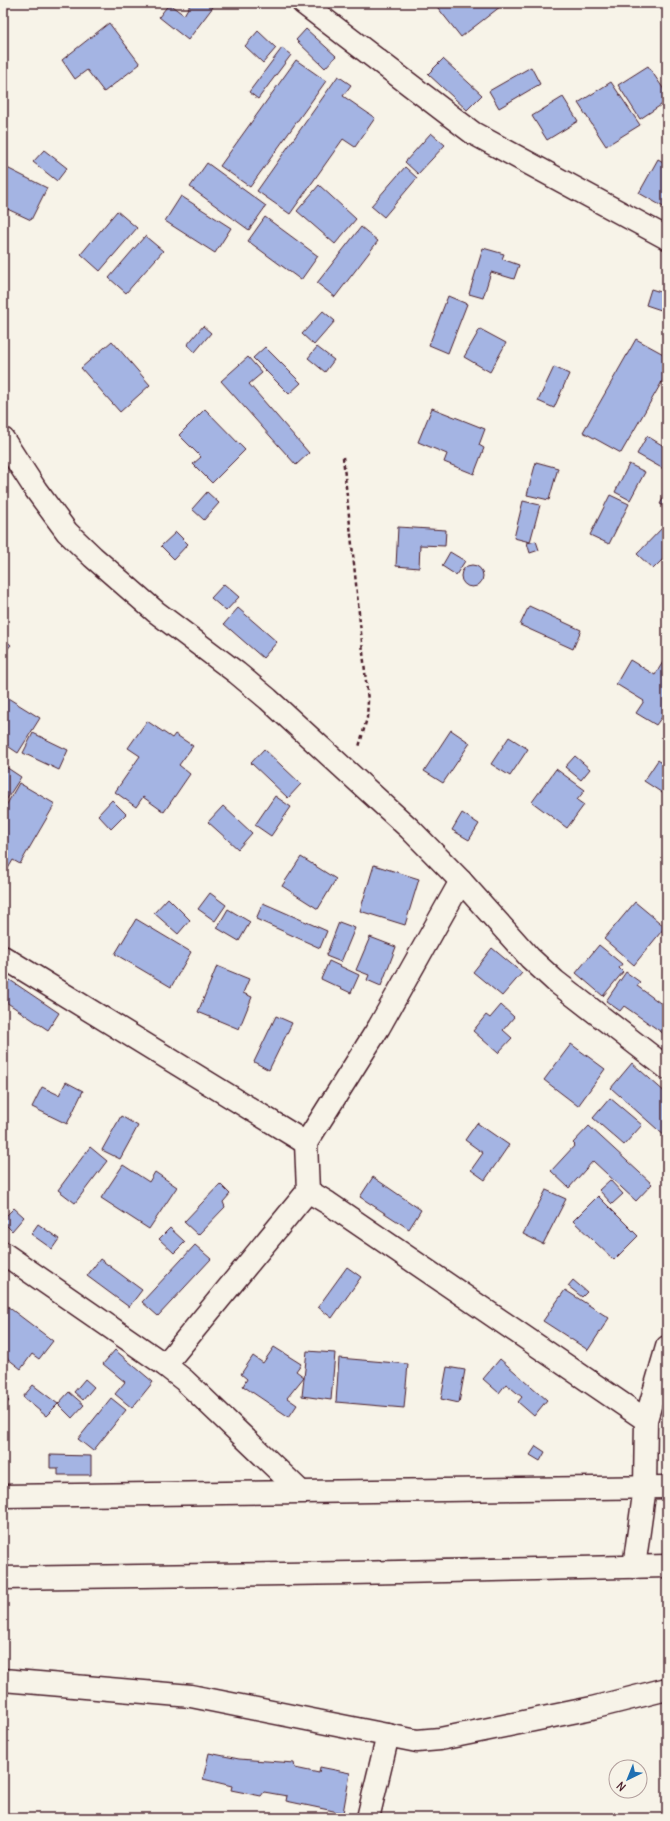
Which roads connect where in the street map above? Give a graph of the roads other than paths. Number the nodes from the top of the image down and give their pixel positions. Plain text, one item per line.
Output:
1 (303, 3) edge
2 (667, 238) edge
3 (3, 439) edge
4 (461, 882) junction
5 (3, 957) edge
6 (667, 1068) edge
7 (306, 1143) junction
8 (308, 1191) junction
9 (3, 1253) edge
10 (667, 1347) edge
11 (165, 1365) junction
12 (646, 1420) junction
13 (644, 1487) junction
14 (667, 1487) edge
15 (299, 1490) junction
16 (3, 1496) edge
17 (667, 1566) edge
18 (634, 1567) junction
19 (3, 1578) edge
20 (3, 1680) edge
21 (667, 1689) edge
22 (388, 1735) junction
23 (368, 1818) edge

1 - 2 street
3 - 4 street
4 - 6 street
4 - 7 street
5 - 7 street
7 - 8 street
8 - 11 street
8 - 12 street
9 - 11 street
10 - 12 street
11 - 15 street
12 - 13 street
13 - 14 street
13 - 15 street
13 - 18 street
15 - 16 street
17 - 18 street
18 - 19 street
20 - 22 street
21 - 22 street
22 - 23 street

